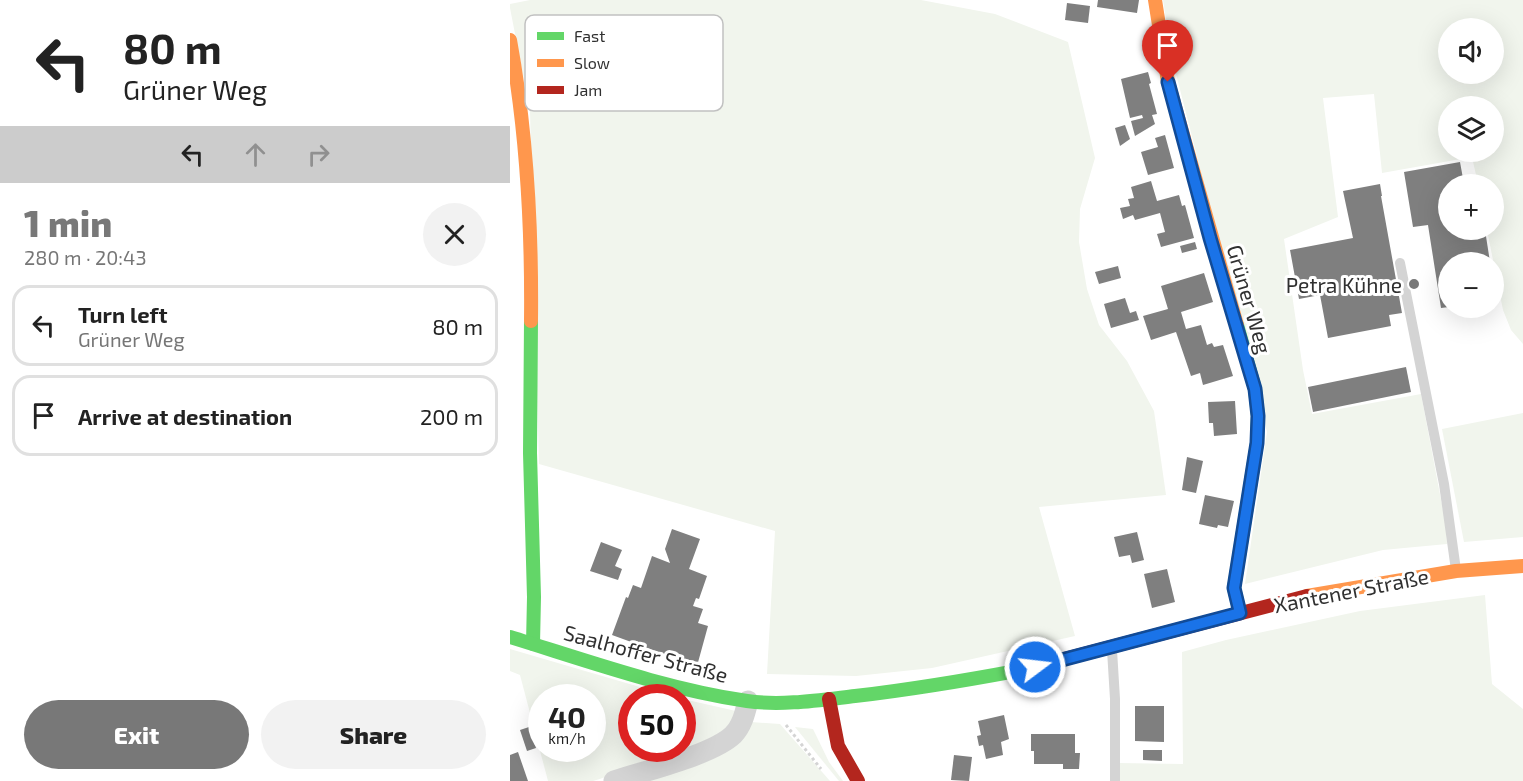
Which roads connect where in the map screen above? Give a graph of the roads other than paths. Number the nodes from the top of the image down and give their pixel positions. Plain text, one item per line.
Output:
1 (1155, 0) edge
2 (510, 40) edge
3 (1400, 263) dead end
4 (1523, 566) edge
5 (1456, 570) junction
6 (1240, 613) junction
7 (510, 637) edge
8 (533, 644) junction
9 (1112, 647) junction
10 (829, 699) junction
11 (748, 701) junction
12 (614, 781) edge
13 (858, 781) edge
14 (1115, 781) edge

1 - 6 street, Grüner Weg
2 - 8 street
3 - 5 lane
4 - 5 street, Xantener Straße
5 - 6 street, Xantener Straße
6 - 9 street, Xantener Straße
7 - 8 street, Saalhoffer Straße
8 - 11 street, Saalhoffer Straße
9 - 10 street, Xantener Straße
9 - 14 lane
10 - 11 street, Saalhoffer Straße
10 - 13 street
11 - 12 street

